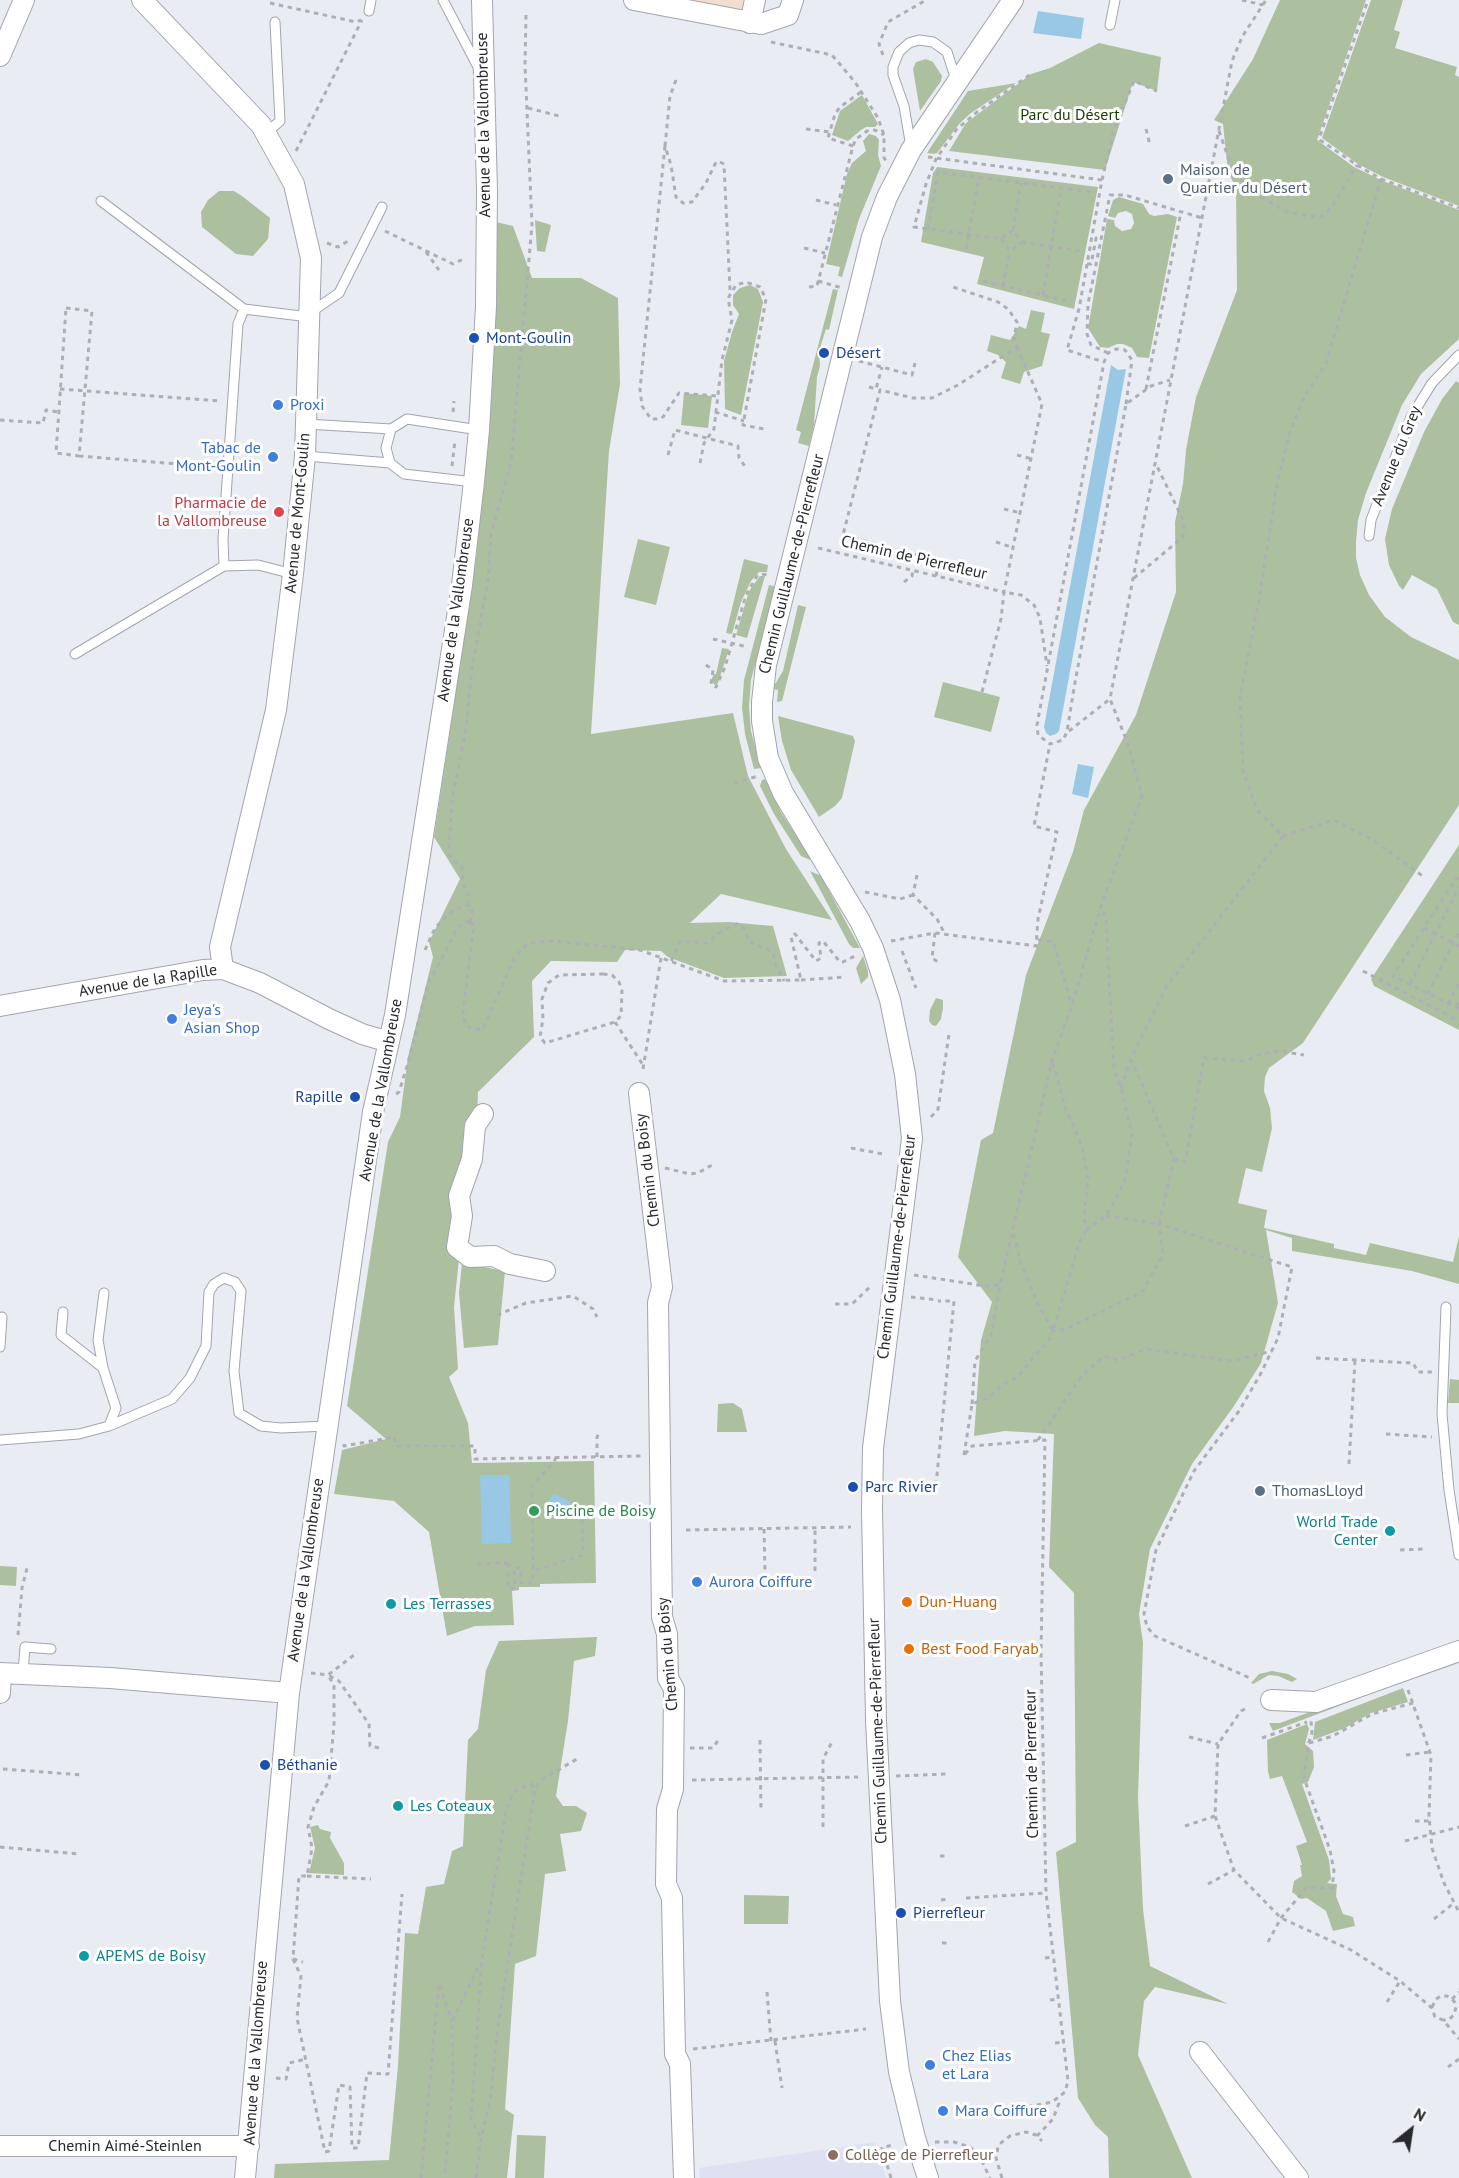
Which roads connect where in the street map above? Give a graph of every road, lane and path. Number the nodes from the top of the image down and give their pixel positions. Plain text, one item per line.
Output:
1 (24, 0) edge
2 (142, 0) edge
3 (371, 0) edge
4 (443, 0) edge
5 (482, 0) edge
6 (634, 0) edge
7 (755, 0) edge
8 (793, 0) edge
9 (926, 0) edge
10 (1013, 0) edge
11 (1115, 0) edge
12 (1242, 0) edge
13 (1266, 0) edge
14 (1368, 0) edge
15 (270, 3) dead end
16 (1263, 5) junction
17 (369, 11) joint
18 (526, 15) dead end
19 (361, 20) junction
20 (275, 22) dead end
21 (750, 23) junction
22 (1110, 25) dead end
23 (766, 40) dead end
24 (0, 56) edge
25 (893, 67) junction
26 (1031, 74) dead end
27 (483, 76) junction
28 (676, 80) dead end
29 (957, 82) junction
30 (861, 91) junction
31 (1157, 91) dead end
32 (528, 108) junction
33 (559, 116) dead end
34 (806, 129) dead end
35 (1146, 129) dead end
36 (1218, 129) junction
37 (830, 132) junction
38 (266, 133) junction
39 (884, 135) junction
40 (1150, 145) dead end
41 (665, 146) junction
42 (853, 146) junction
43 (911, 150) junction
44 (296, 151) dead end
45 (934, 159) junction
46 (890, 165) dead end
47 (1357, 165) junction
48 (978, 177) junction
49 (1381, 179) junction
50 (1102, 180) junction
51 (1021, 183) junction
52 (1061, 188) junction
53 (1092, 192) dead end
54 (816, 200) dead end
55 (101, 201) dead end
56 (836, 205) junction
57 (382, 207) dead end
58 (1459, 208) edge
59 (1182, 212) junction
60 (1202, 218) junction
61 (303, 223) junction
62 (373, 225) junction
63 (928, 229) junction
64 (1013, 230) junction
65 (969, 234) junction
66 (367, 235) junction
67 (1092, 237) junction
68 (1001, 239) junction
69 (1022, 242) junction
70 (1051, 246) junction
71 (804, 248) dead end
72 (966, 249) dead end
73 (425, 250) junction
74 (1082, 250) dead end
75 (1010, 251) junction
76 (825, 253) junction
77 (1093, 253) junction
78 (1098, 254) junction
79 (463, 259) dead end
80 (1087, 264) junction
81 (439, 270) dead end
82 (818, 281) junction
83 (983, 281) dead end
84 (1003, 286) junction
85 (809, 287) dead end
86 (953, 287) dead end
87 (843, 288) dead end
88 (730, 292) junction
89 (1043, 295) junction
90 (1067, 301) dead end
91 (243, 309) junction
92 (309, 316) junction
93 (1017, 347) junction
94 (1108, 353) junction
95 (1459, 355) edge
96 (854, 360) dead end
97 (1104, 362) junction
98 (915, 363) dead end
99 (882, 367) junction
100 (1170, 380) junction
101 (869, 387) dead end
102 (60, 389) junction
103 (1146, 389) junction
104 (85, 391) junction
105 (717, 396) junction
106 (232, 402) junction
107 (1126, 404) junction
108 (58, 412) junction
109 (715, 412) junction
110 (0, 420) edge
111 (744, 421) junction
112 (306, 424) junction
113 (391, 429) junction
114 (764, 429) dead end
115 (479, 430) junction
116 (707, 438) junction
117 (668, 455) dead end
118 (1017, 455) dead end
119 (80, 456) junction
120 (304, 456) junction
121 (1032, 459) junction
122 (1155, 462) junction
123 (390, 463) junction
124 (700, 463) dead end
125 (228, 468) junction
126 (747, 470) dead end
127 (474, 482) junction
128 (1004, 509) dead end
129 (1021, 513) junction
130 (1369, 536) dead end
131 (996, 543) dead end
132 (818, 548) dead end
133 (1014, 548) junction
134 (224, 566) junction
135 (913, 570) junction
136 (293, 574) junction
137 (769, 575) dead end
138 (936, 576) junction
139 (1133, 579) junction
140 (904, 582) dead end
141 (1004, 592) junction
142 (712, 639) dead end
143 (732, 643) junction
144 (748, 647) dead end
145 (75, 654) dead end
146 (706, 665) dead end
147 (1048, 671) junction
148 (982, 692) dead end
149 (1110, 699) junction
150 (1067, 732) junction
151 (1050, 744) junction
152 (750, 779) dead end
153 (734, 783) dead end
154 (1283, 836) junction
155 (917, 875) dead end
156 (1424, 877) dead end
157 (1459, 879) edge
158 (1459, 887) edge
159 (865, 892) dead end
160 (913, 895) junction
161 (468, 905) junction
162 (1101, 906) junction
163 (470, 922) junction
164 (1424, 928) junction
165 (1459, 931) edge
166 (935, 933) junction
167 (945, 934) junction
168 (1435, 934) junction
169 (1037, 940) junction
170 (892, 941) dead end
171 (1453, 943) junction
172 (1459, 946) edge
173 (902, 951) dead end
174 (852, 957) dead end
175 (422, 958) dead end
176 (661, 958) junction
177 (671, 961) junction
178 (938, 962) dead end
179 (223, 969) junction
180 (1363, 971) dead end
181 (846, 977) dead end
182 (801, 980) junction
183 (784, 981) junction
184 (1459, 982) edge
185 (1410, 984) junction
186 (916, 987) dead end
187 (1428, 994) junction
188 (1459, 1001) edge
189 (1448, 1004) junction
190 (1072, 1005) junction
191 (0, 1006) edge
192 (1457, 1008) edge
193 (1459, 1021) edge
194 (615, 1022) junction
195 (949, 1034) dead end
196 (389, 1042) junction
197 (1305, 1055) dead end
198 (1131, 1059) junction
199 (1052, 1061) junction
200 (1121, 1088) junction
201 (639, 1093) dead end
202 (396, 1094) dead end
203 (483, 1114) dead end
204 (931, 1117) dead end
205 (851, 1148) dead end
206 (883, 1154) dead end
207 (1174, 1160) junction
208 (659, 1164) dead end
209 (712, 1165) dead end
210 (1106, 1216) junction
211 (1159, 1224) junction
212 (1087, 1229) junction
213 (1014, 1232) junction
214 (545, 1271) dead end
215 (914, 1275) dead end
216 (872, 1285) dead end
217 (1000, 1285) junction
218 (104, 1293) dead end
219 (911, 1297) dead end
220 (835, 1304) dead end
221 (1446, 1307) dead end
222 (63, 1312) dead end
223 (497, 1315) dead end
224 (2, 1317) dead end
225 (597, 1317) dead end
226 (1053, 1331) junction
227 (0, 1347) edge
228 (1272, 1351) junction
229 (1316, 1358) dead end
230 (1355, 1360) junction
231 (103, 1368) junction
232 (1436, 1372) dead end
233 (972, 1404) junction
234 (109, 1426) junction
235 (327, 1426) junction
236 (600, 1431) dead end
237 (1386, 1434) dead end
238 (1434, 1437) dead end
239 (0, 1440) edge
240 (1038, 1441) junction
241 (344, 1446) dead end
242 (597, 1456) junction
243 (645, 1456) dead end
244 (556, 1457) junction
245 (1349, 1464) dead end
246 (936, 1485) dead end
247 (582, 1515) dead end
248 (851, 1527) dead end
249 (815, 1528) junction
250 (764, 1529) junction
251 (686, 1530) dead end
252 (1423, 1549) dead end
253 (1400, 1550) dead end
254 (1459, 1555) edge
255 (27, 1564) dead end
256 (477, 1564) dead end
257 (533, 1571) junction
258 (765, 1571) dead end
259 (815, 1571) dead end
260 (18, 1640) dead end
261 (51, 1649) dead end
262 (960, 1651) dead end
263 (1459, 1651) edge
264 (1041, 1652) junction
265 (354, 1655) dead end
266 (304, 1671) dead end
267 (1402, 1671) junction
268 (1, 1673) edge
269 (23, 1673) junction
270 (328, 1675) junction
271 (1250, 1678) dead end
272 (0, 1693) edge
273 (289, 1693) junction
274 (1271, 1700) dead end
275 (1413, 1703) junction
276 (1245, 1709) dead end
277 (1190, 1737) dead end
278 (1262, 1738) dead end
279 (719, 1739) dead end
280 (760, 1740) dead end
281 (833, 1740) dead end
282 (1308, 1743) junction
283 (1218, 1744) junction
284 (379, 1748) dead end
285 (689, 1748) dead end
286 (1430, 1752) junction
287 (1406, 1755) dead end
288 (577, 1759) dead end
289 (3, 1768) dead end
290 (948, 1774) dead end
291 (83, 1775) dead end
292 (896, 1776) dead end
293 (823, 1777) junction
294 (858, 1777) dead end
295 (760, 1779) junction
296 (689, 1780) dead end
297 (535, 1789) junction
298 (761, 1811) dead end
299 (1215, 1816) junction
300 (1415, 1821) dead end
301 (1429, 1821) junction
302 (1185, 1826) dead end
303 (823, 1827) dead end
304 (1459, 1827) edge
305 (1431, 1834) junction
306 (1405, 1841) dead end
307 (0, 1847) edge
308 (79, 1854) dead end
309 (940, 1856) dead end
310 (949, 1856) dead end
311 (1234, 1870) junction
312 (307, 1876) junction
313 (371, 1879) dead end
314 (1208, 1884) dead end
315 (1047, 1893) junction
316 (402, 1894) dead end
317 (966, 1898) dead end
318 (950, 1899) dead end
319 (941, 1900) dead end
320 (1454, 1903) junction
321 (1459, 1912) edge
322 (1281, 1918) junction
323 (1434, 1919) dead end
324 (1268, 1942) dead end
325 (942, 1943) dead end
326 (951, 1943) dead end
327 (1054, 1957) junction
328 (1045, 1958) dead end
329 (293, 1959) junction
330 (482, 1959) junction
331 (303, 1962) dead end
332 (1400, 1981) junction
333 (766, 1992) dead end
334 (1459, 1992) edge
335 (1059, 1998) junction
336 (1452, 1999) junction
337 (1050, 2000) dead end
338 (1387, 2002) dead end
339 (1432, 2008) junction
340 (1443, 2020) junction
341 (452, 2022) junction
342 (866, 2029) dead end
343 (1459, 2039) edge
344 (773, 2041) junction
345 (1064, 2042) junction
346 (1055, 2043) dead end
347 (692, 2049) dead end
348 (1200, 2052) dead end
349 (306, 2059) junction
350 (1459, 2059) edge
351 (1448, 2067) dead end
352 (276, 2078) dead end
353 (782, 2088) dead end
354 (1057, 2098) junction
355 (991, 2110) dead end
356 (1037, 2136) junction
357 (481, 2138) junction
358 (1042, 2141) dead end
359 (936, 2142) dead end
360 (892, 2145) dead end
361 (0, 2146) edge
362 (249, 2146) junction
363 (445, 2173) dead end
364 (245, 2178) edge
365 (421, 2178) edge
366 (476, 2178) edge
367 (684, 2178) edge
368 (891, 2178) edge
369 (928, 2178) edge
370 (990, 2178) edge
371 (1002, 2178) edge
372 (1298, 2178) edge

1 - 24 street
2 - 38 street, Avenue de Mont-Goulin
3 - 17 lane
4 - 27 lane
5 - 27 street, Avenue de la Vallombreuse
6 - 21 street
7 - 21 street
8 - 21 street
9 - 25 path
10 - 29 street, Chemin Guillaume-de-Pierrefleur
11 - 22 lane
12 - 16 path
13 - 16 path
14 - 47 path
15 - 19 path
16 - 36 path
17 - 19 path
18 - 32 path
19 - 44 path
20 - 38 lane
23 - 30 path
25 - 29 lane
25 - 43 lane
26 - 45 path
27 - 115 street, Avenue de la Vallombreuse
28 - 41 path
29 - 43 street, Chemin Guillaume-de-Pierrefleur
30 - 37 path
30 - 39 path
31 - 50 path
32 - 33 path
32 - 161 path
34 - 37 path
35 - 40 path
36 - 47 path
36 - 60 path
37 - 42 path
38 - 61 street, Avenue de Mont-Goulin
39 - 42 path
39 - 46 path
41 - 88 path
41 - 105 path
42 - 56 path
43 - 369 street, Chemin Guillaume-de-Pierrefleur
45 - 50 path
45 - 63 path
47 - 49 path
48 - 51 path
48 - 63 path
48 - 65 path
49 - 58 path
49 - 154 path
50 - 67 path
51 - 52 path
51 - 64 path
52 - 53 path
52 - 70 path
54 - 56 path
55 - 91 lane
56 - 76 path
57 - 62 lane
59 - 60 path
59 - 78 path
59 - 103 path
60 - 100 path
61 - 66 path
61 - 92 street, Avenue de Mont-Goulin
62 - 66 lane
62 - 73 path
63 - 65 path
64 - 68 path
64 - 69 path
65 - 68 path
65 - 72 path
66 - 92 lane
67 - 77 path
67 - 80 path
68 - 75 path
69 - 70 path
69 - 75 path
70 - 74 path
70 - 89 path
71 - 76 path
73 - 79 path
73 - 81 path
75 - 84 path
76 - 82 path
77 - 78 path
77 - 80 path
78 - 94 path
80 - 97 path
82 - 85 path
82 - 87 path
83 - 84 path
84 - 89 path
86 - 93 path, Chemin de Pierrefleur
88 - 105 path
88 - 111 path
89 - 90 path
91 - 92 lane
91 - 106 lane
92 - 112 street, Avenue de Mont-Goulin
93 - 121 path, Chemin de Pierrefleur
93 - 138 path
94 - 97 path
94 - 107 path
95 - 130 lane, Avenue du Grey
96 - 99 path
97 - 147 path
98 - 99 path
99 - 101 path
100 - 103 path
100 - 122 path
102 - 104 path
102 - 104 path
102 - 108 path
103 - 107 path
104 - 106 path
104 - 119 path
105 - 109 path
106 - 125 lane
107 - 150 path
108 - 110 path
108 - 119 path
109 - 111 path
109 - 116 path
111 - 114 path
112 - 113 lane
112 - 120 street, Avenue de Mont-Goulin
113 - 115 lane
113 - 123 lane
115 - 127 street, Avenue de la Vallombreuse
116 - 117 path
116 - 124 path
116 - 126 path
118 - 121 path
119 - 125 path
120 - 123 lane
120 - 136 street, Avenue de Mont-Goulin
121 - 129 path, Chemin de Pierrefleur
122 - 139 path
122 - 139 path
123 - 127 lane
125 - 134 lane
127 - 196 street, Avenue de la Vallombreuse
128 - 129 path
129 - 133 path, Chemin de Pierrefleur
131 - 133 path
132 - 135 path, Chemin de Pierrefleur
133 - 141 path, Chemin de Pierrefleur
134 - 136 lane
134 - 145 lane
135 - 138 path, Chemin de Pierrefleur
135 - 140 path
136 - 179 street, Avenue de Mont-Goulin
137 - 143 path
138 - 141 path, Chemin de Pierrefleur
139 - 149 path
141 - 147 path
141 - 148 path
142 - 143 path
143 - 144 path
143 - 146 path
147 - 151 path
149 - 150 path
149 - 162 path
150 - 151 path
151 - 169 path
152 - 153 path
154 - 156 path
154 - 198 path
155 - 160 path
157 - 164 path
158 - 168 path
159 - 160 path
160 - 167 path
161 - 163 path
161 - 175 path
162 - 190 path
162 - 200 path
163 - 176 path
163 - 202 path
164 - 168 path
164 - 185 path
165 - 171 path
166 - 167 path
166 - 170 path
166 - 178 path
167 - 169 path
168 - 171 path
168 - 185 path
169 - 190 path
171 - 172 path
171 - 187 path
173 - 186 path
174 - 182 path
176 - 177 path
176 - 194 path
177 - 183 path
177 - 183 path
179 - 191 street, Avenue de la Rapille
179 - 196 street, Avenue de la Rapille
180 - 193 path
181 - 182 path
182 - 183 path
184 - 189 path
185 - 187 path
187 - 189 path
188 - 192 path
189 - 192 path
190 - 199 path
194 - 194 path
195 - 204 path
196 - 235 street, Avenue de la Vallombreuse
197 - 207 path
198 - 200 path
198 - 207 path
199 - 212 path
199 - 213 path
200 - 210 path
201 - 367 street, Chemin du Boisy
203 - 214 street
205 - 206 path
207 - 211 path
208 - 209 path
210 - 211 path
210 - 212 path
211 - 226 path
211 - 228 path
212 - 226 path
213 - 217 path
213 - 226 path
215 - 217 path
216 - 220 path
217 - 233 path
218 - 231 lane
219 - 246 path
221 - 254 lane
222 - 231 lane
223 - 225 path
224 - 227 lane
226 - 233 path
228 - 240 path
228 - 271 path
229 - 230 path
230 - 232 path
230 - 245 path
231 - 234 lane
233 - 240 path
234 - 235 lane
234 - 239 lane
235 - 273 street, Avenue de la Vallombreuse
236 - 242 path
237 - 238 path
240 - 264 path, Chemin de Pierrefleur
241 - 244 path
242 - 243 path
242 - 244 path
244 - 257 path
247 - 257 path
248 - 249 path
249 - 250 path
249 - 259 path
250 - 251 path
250 - 258 path
252 - 253 path
255 - 260 path
256 - 257 path
261 - 269 lane
262 - 264 path
263 - 267 street
264 - 315 path, Chemin de Pierrefleur
265 - 270 path
266 - 270 path
267 - 274 street
267 - 275 path
268 - 269 street
268 - 272 street
269 - 273 street
270 - 284 path
270 - 312 path
273 - 362 street, Avenue de la Vallombreuse
275 - 282 path
275 - 286 path
276 - 283 path
277 - 283 path
278 - 282 path
279 - 285 path
280 - 295 path
281 - 293 path
282 - 322 path
283 - 299 path
286 - 287 path
286 - 301 path
288 - 297 path
289 - 291 path
290 - 292 path
293 - 294 path
293 - 295 path
293 - 303 path
295 - 296 path
295 - 298 path
297 - 330 path
297 - 357 path
299 - 302 path
299 - 311 path
300 - 301 path
301 - 305 path
304 - 305 path
305 - 306 path
305 - 320 path
307 - 308 path
309 - 310 path
311 - 314 path
311 - 322 path
312 - 313 path
312 - 329 path
315 - 317 path
315 - 327 path, Chemin de Pierrefleur
316 - 349 path
318 - 319 path
320 - 321 path
320 - 323 path
322 - 324 path
322 - 332 path
325 - 326 path
327 - 328 path
327 - 335 path, Chemin de Pierrefleur
329 - 331 path
329 - 349 path
330 - 341 path
330 - 357 path
332 - 338 path
332 - 339 path
333 - 344 path
334 - 336 path
335 - 337 path
335 - 345 path, Chemin de Pierrefleur
336 - 339 path
336 - 340 path
339 - 340 path
340 - 343 path
341 - 363 path
341 - 365 path
342 - 344 path
344 - 347 path
344 - 353 path
345 - 346 path
345 - 354 path, Chemin de Pierrefleur
348 - 372 street
349 - 352 path
350 - 351 path
354 - 355 path
354 - 356 path, Chemin de Pierrefleur
356 - 358 path
356 - 371 path
357 - 366 path
359 - 370 path
360 - 368 path
361 - 362 street, Chemin Aimé-Steinlen
362 - 364 street, Avenue de la Vallombreuse

